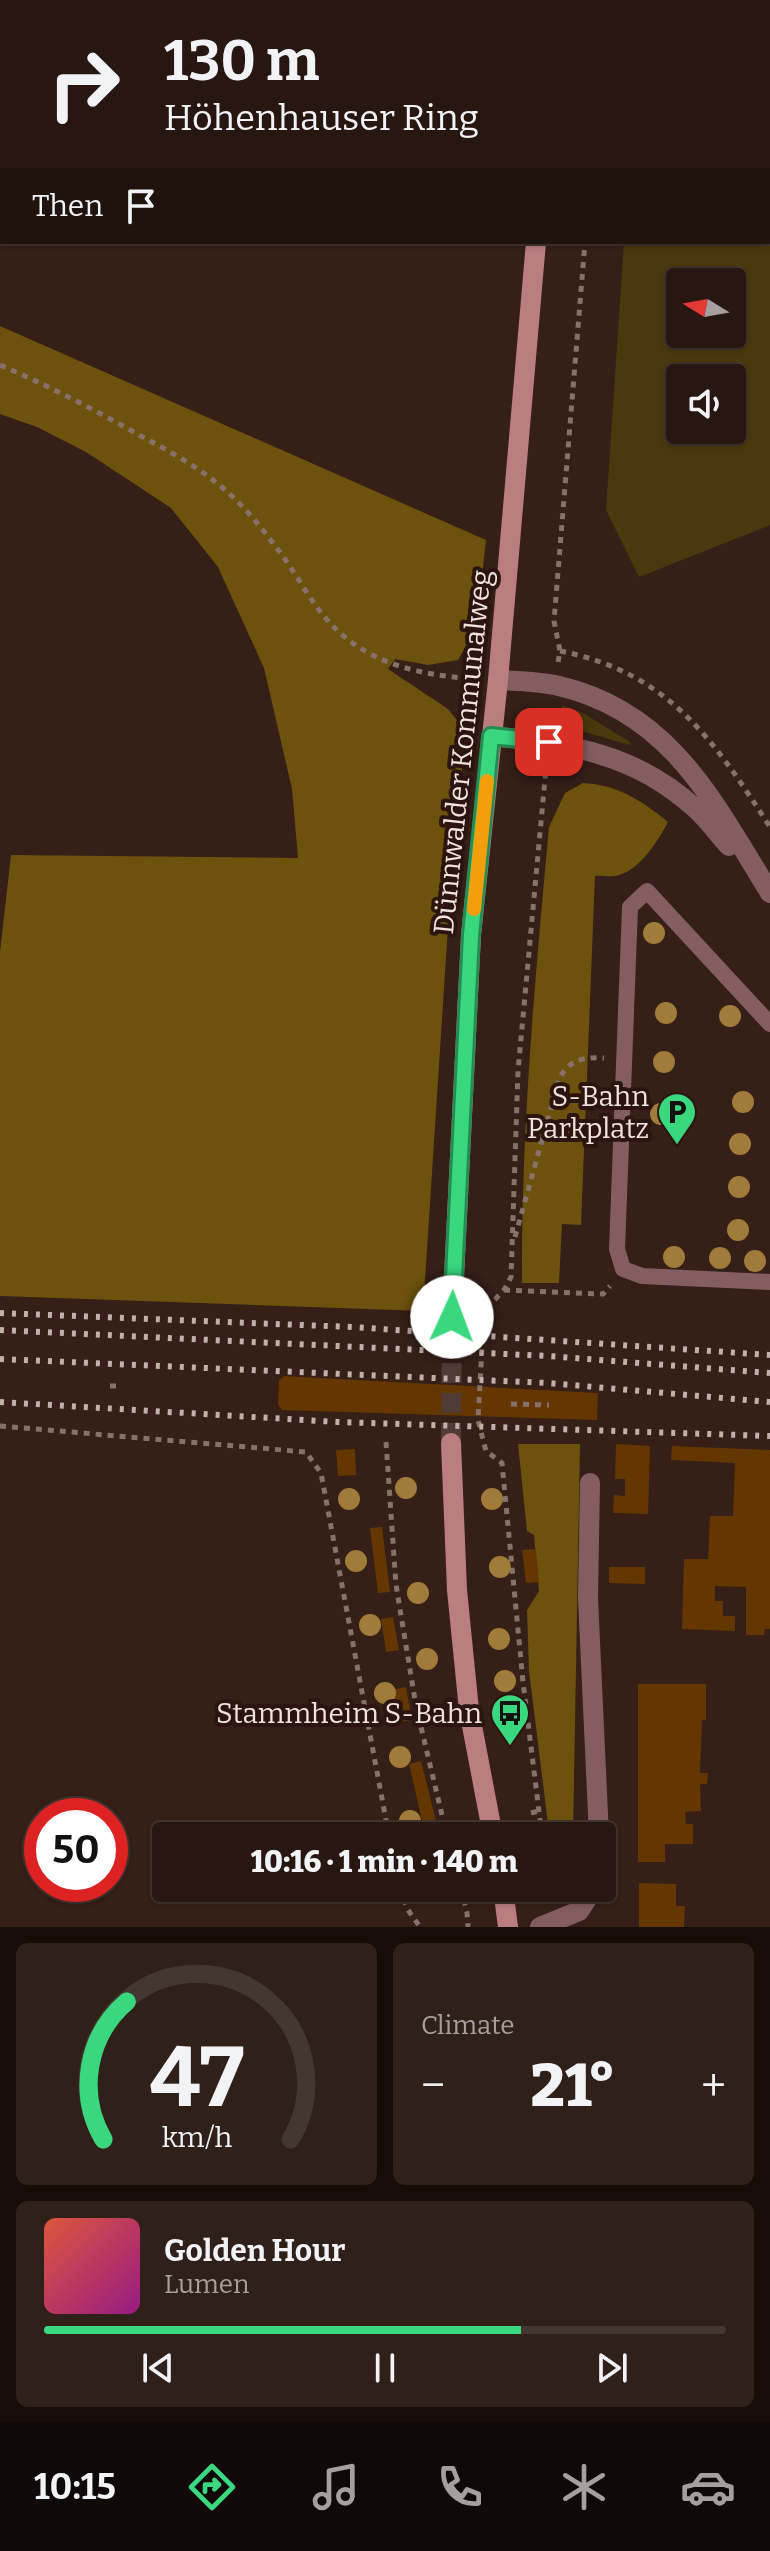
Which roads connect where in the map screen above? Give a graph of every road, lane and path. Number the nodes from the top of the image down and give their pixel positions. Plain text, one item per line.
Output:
1 (536, 244) edge
2 (585, 244) edge
3 (0, 365) edge
4 (498, 680) junction
5 (556, 685) junction
6 (491, 736) junction
7 (549, 742) junction
8 (770, 894) edge
9 (770, 1024) edge
10 (625, 1059) junction
11 (513, 1243) junction
12 (623, 1269) junction
13 (770, 1282) edge
14 (504, 1290) junction
15 (452, 1317) tunnel mouth
16 (110, 1386) dead end
17 (120, 1386) dead end
18 (511, 1404) dead end
19 (549, 1405) dead end
20 (0, 1426) edge
21 (386, 1442) dead end
22 (451, 1443) tunnel mouth
23 (590, 1483) dead end
24 (539, 1811) junction
25 (531, 1813) dead end
26 (386, 1822) edge
27 (444, 1822) edge
28 (490, 1822) edge
29 (540, 1822) edge
30 (598, 1822) edge
31 (405, 1902) edge
32 (464, 1902) edge
33 (505, 1902) edge
34 (585, 1902) edge
35 (420, 1927) edge
36 (468, 1927) edge
37 (508, 1927) edge
38 (540, 1927) edge

1 - 4 main road, Dünnwalder Kommunalweg
2 - 5 path
3 - 4 path
4 - 5 street
4 - 6 main road, Dünnwalder Kommunalweg
5 - 8 street
6 - 7 street
6 - 15 main road, Dünnwalder Kommunalweg
7 - 8 street
7 - 11 path
9 - 10 lane
10 - 11 path
10 - 12 lane
11 - 14 path
12 - 13 lane
12 - 14 path
14 - 24 path
16 - 17 path
18 - 19 path
20 - 26 path
21 - 27 path
22 - 28 main road
23 - 30 street
24 - 25 path
24 - 29 path
31 - 35 path
32 - 36 path
33 - 37 main road
34 - 38 street

